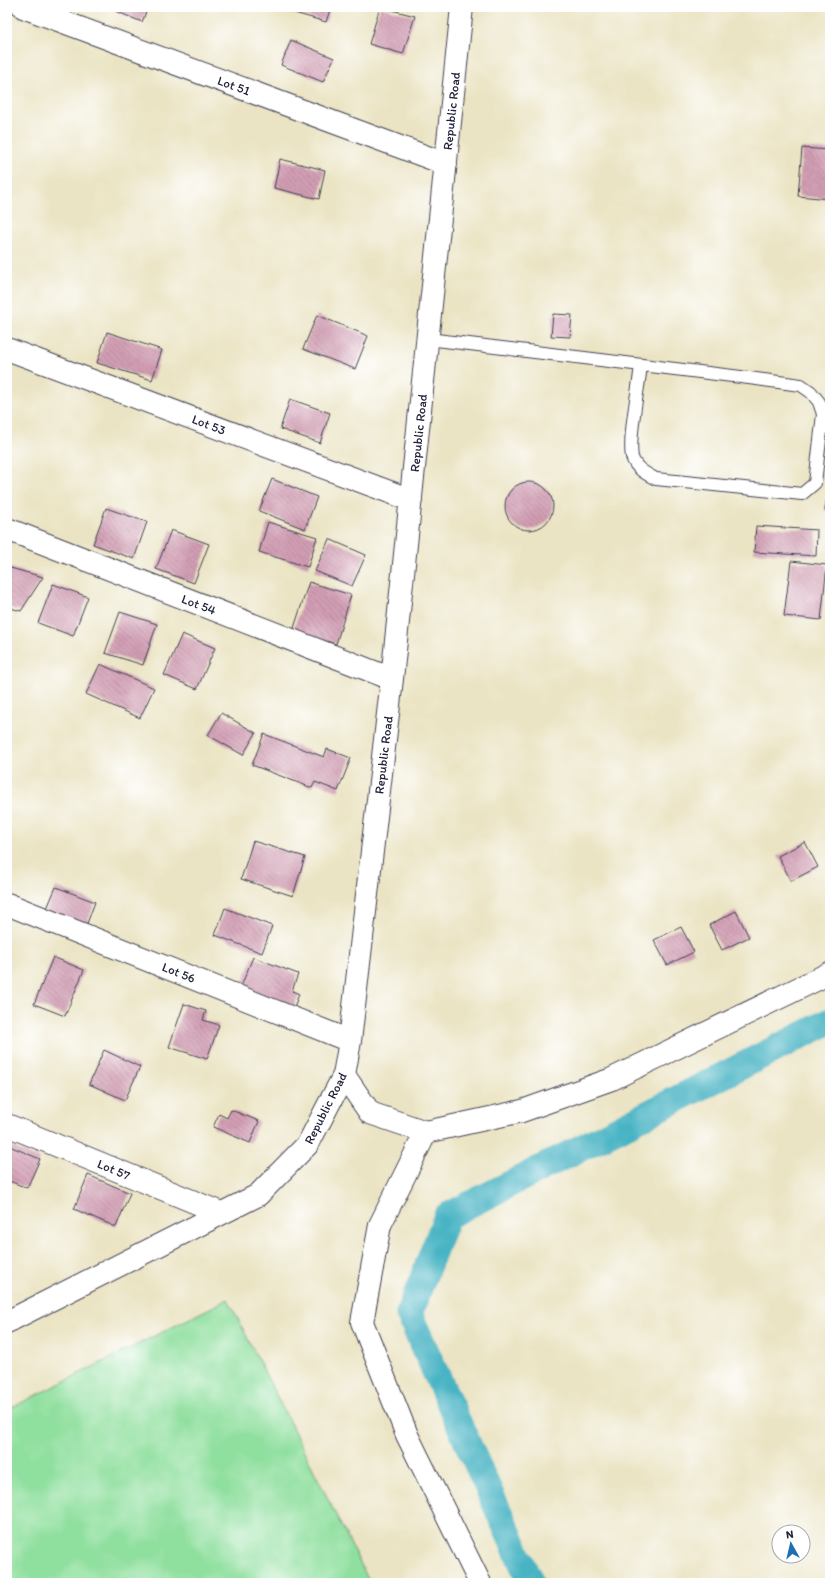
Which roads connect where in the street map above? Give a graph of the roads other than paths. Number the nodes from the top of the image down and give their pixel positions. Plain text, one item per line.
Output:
1 (23, 7) edge
2 (462, 7) edge
3 (446, 164) junction
4 (428, 339) junction
5 (7, 349) edge
6 (641, 365) junction
7 (411, 500) junction
8 (7, 529) edge
9 (392, 679) junction
10 (7, 904) edge
11 (830, 973) edge
12 (350, 1041) junction
13 (344, 1074) junction
14 (7, 1125) edge
15 (426, 1132) junction
16 (221, 1213) junction
17 (7, 1322) edge
18 (480, 1583) edge

1 - 3 street, Lot 51
2 - 3 street, Republic Road
3 - 4 street, Republic Road
4 - 6 lane
4 - 7 street, Republic Road
5 - 7 street, Lot 53
6 - 6 lane
7 - 9 street, Republic Road
8 - 9 street, Lot 54
9 - 12 street, Republic Road
10 - 12 street, Lot 56
11 - 15 street
12 - 13 street, Republic Road
13 - 15 street
13 - 16 street, Republic Road
14 - 16 street, Lot 57
15 - 18 street
16 - 17 street, Republic Road

